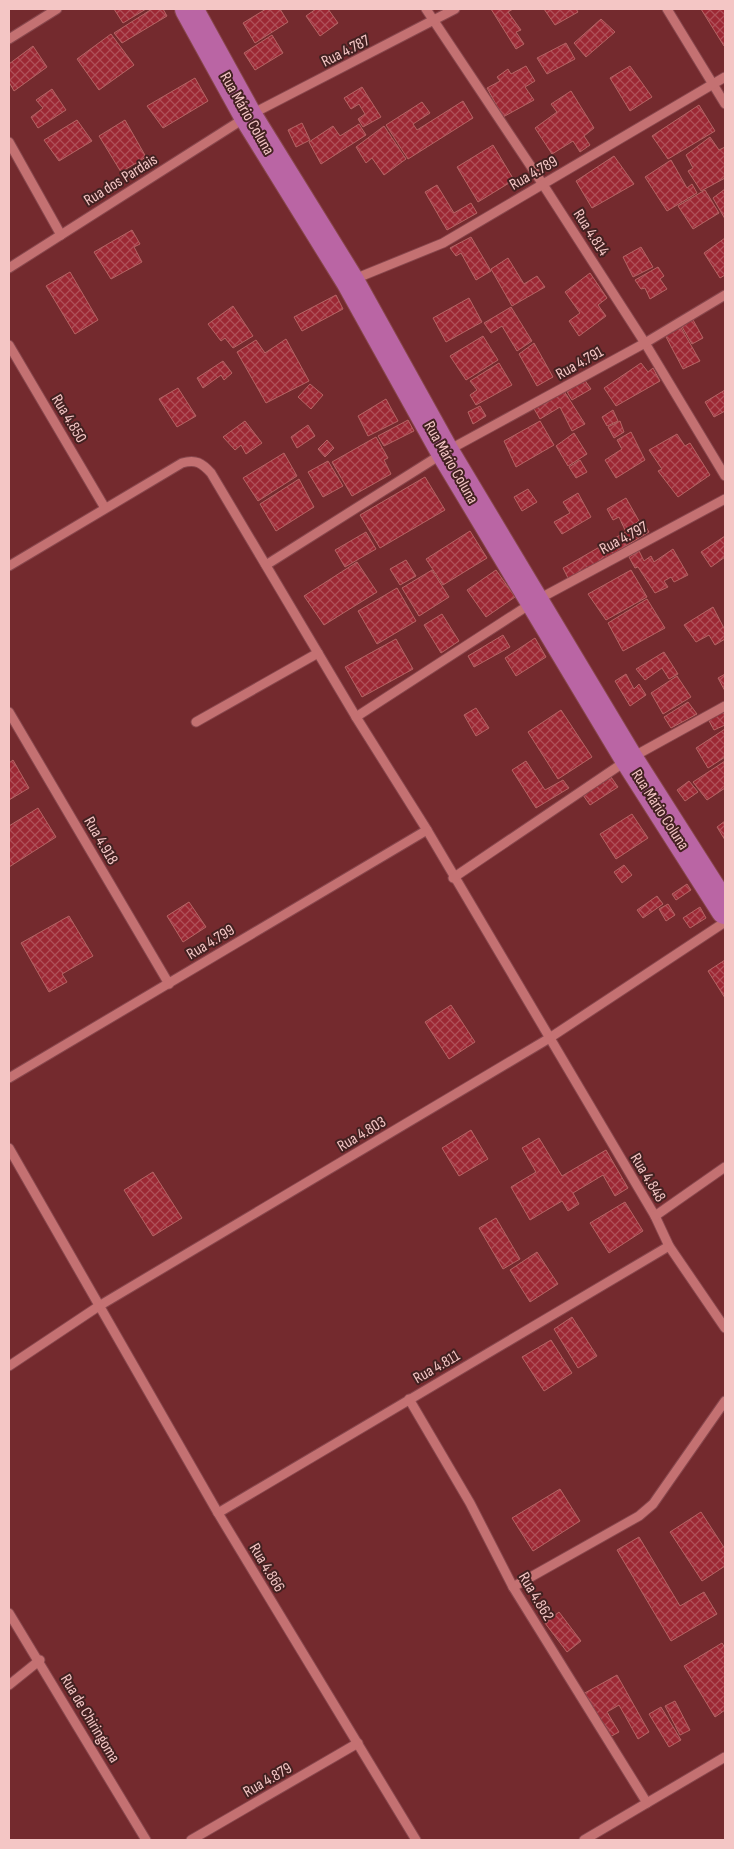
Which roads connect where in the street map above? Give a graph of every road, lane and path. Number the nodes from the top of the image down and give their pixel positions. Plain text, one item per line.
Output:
1 (57, 9) edge
2 (189, 9) edge
3 (426, 9) edge
4 (455, 9) edge
5 (667, 9) edge
6 (433, 22) junction
7 (9, 39) edge
8 (725, 77) edge
9 (713, 84) junction
10 (725, 104) edge
11 (248, 116) junction
12 (9, 142) edge
13 (542, 183) junction
14 (61, 235) junction
15 (9, 268) edge
16 (350, 281) junction
17 (725, 294) edge
18 (645, 343) junction
19 (9, 345) edge
20 (445, 452) junction
21 (725, 476) edge
22 (725, 499) edge
23 (105, 508) junction
24 (266, 565) junction
25 (9, 566) edge
26 (535, 601) junction
27 (318, 653) junction
28 (725, 706) edge
29 (9, 712) edge
30 (356, 717) junction
31 (196, 722) dead end
32 (629, 759) junction
33 (427, 830) junction
34 (453, 878) junction
35 (725, 910) edge
36 (725, 922) edge
37 (169, 984) junction
38 (548, 1039) junction
39 (9, 1078) edge
40 (9, 1148) edge
41 (725, 1168) edge
42 (655, 1216) junction
43 (669, 1246) junction
44 (99, 1306) junction
45 (725, 1328) edge
46 (9, 1366) edge
47 (409, 1399) junction
48 (725, 1401) edge
49 (218, 1513) junction
50 (513, 1587) junction
51 (9, 1613) edge
52 (40, 1660) junction
53 (9, 1685) edge
54 (358, 1743) junction
55 (725, 1757) edge
56 (647, 1803) junction
57 (146, 1840) edge
58 (191, 1840) edge
59 (416, 1840) edge
60 (584, 1840) edge

1 - 7 street
2 - 11 main road, Rua Mário Coluna
3 - 6 street, Rua 4.814
4 - 6 street, Rua 4.787
5 - 9 street
6 - 11 street, Rua 4.787
6 - 13 street, Rua 4.814
8 - 9 street, Rua 4.789
9 - 10 street
9 - 13 street, Rua 4.789
11 - 14 street, Rua dos Pardais
11 - 16 main road, Rua Mário Coluna
12 - 14 street
13 - 16 street, Rua 4.789
13 - 18 street, Rua 4.814
14 - 15 street, Rua dos Pardais
16 - 20 main road, Rua Mário Coluna
17 - 18 street, Rua 4.791
18 - 20 street, Rua 4.791
18 - 21 street, Rua 4.814
19 - 23 street, Rua 4.850
20 - 24 street, Rua 4.791
20 - 26 main road, Rua Mário Coluna
22 - 26 street, Rua 4.797
23 - 24 street, Rua 4.848
23 - 25 street
24 - 27 street, Rua 4.848
26 - 30 street, Rua 4.797
26 - 32 main road, Rua Mário Coluna
27 - 30 street, Rua 4.848
27 - 31 street
28 - 32 street
29 - 37 street, Rua 4.918
30 - 33 street, Rua 4.848
32 - 34 street
32 - 35 main road, Rua Mário Coluna
33 - 34 street, Rua 4.848
33 - 37 street, Rua 4.799
34 - 38 street, Rua 4.848
36 - 38 street, Rua 4.803
37 - 39 street, Rua 4.799
38 - 42 street, Rua 4.848
38 - 44 street, Rua 4.803
40 - 44 street, Rua 4.866
41 - 42 street
42 - 43 street, Rua 4.848
43 - 45 street, Rua 4.848
43 - 47 street, Rua 4.811
44 - 46 street, Rua 4.803
44 - 49 street, Rua 4.866
47 - 49 street, Rua 4.811
47 - 50 street, Rua 4.862
48 - 50 street
49 - 54 street, Rua 4.866
50 - 56 street, Rua 4.862
51 - 52 street, Rua de Chiringoma
52 - 53 street
52 - 57 street, Rua de Chiringoma
54 - 58 street, Rua 4.879
54 - 59 street, Rua 4.866
55 - 56 street
56 - 60 street

